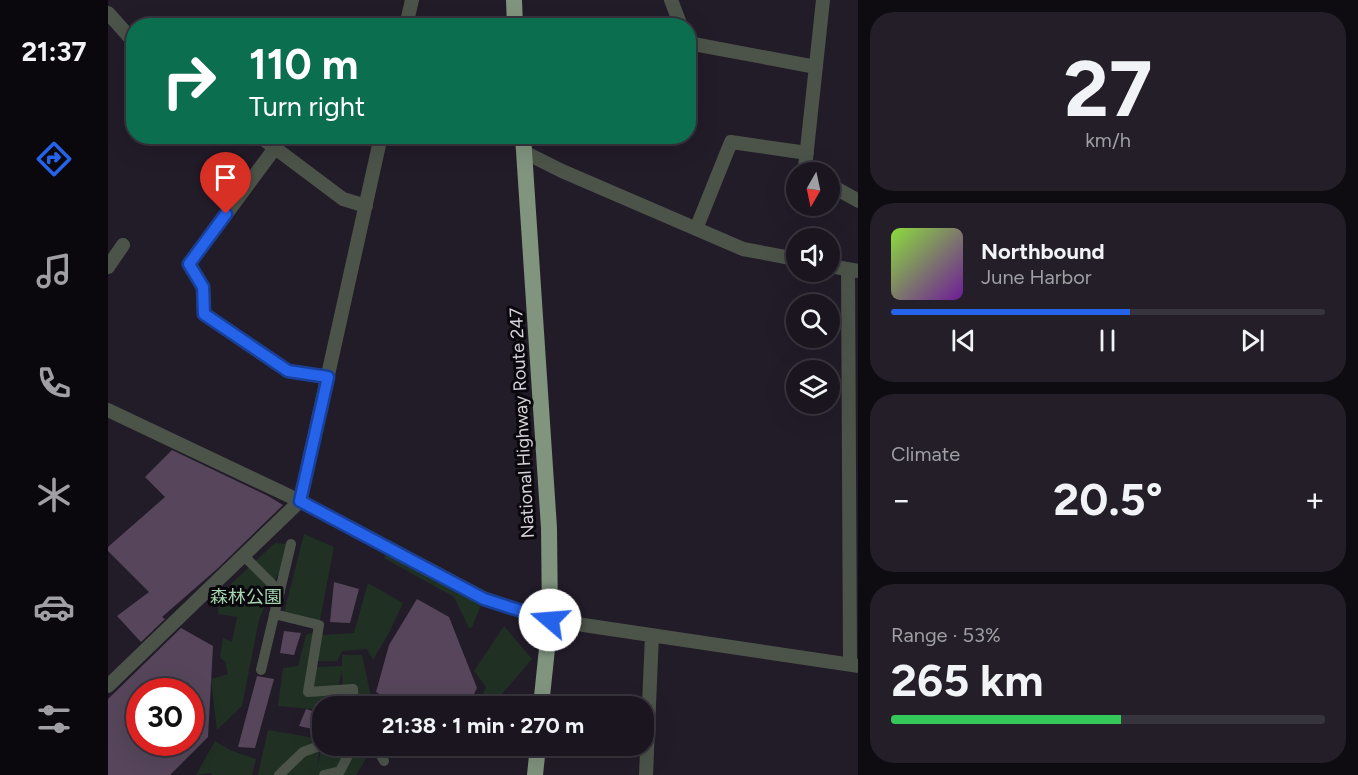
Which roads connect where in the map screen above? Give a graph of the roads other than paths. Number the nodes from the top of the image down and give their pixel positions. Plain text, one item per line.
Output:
1 (412, 0) edge
2 (514, 0) edge
3 (671, 0) edge
4 (823, 0) edge
5 (108, 13) edge
6 (408, 18) edge
7 (515, 18) edge
8 (678, 18) edge
9 (126, 33) edge
10 (696, 44) edge
11 (816, 67) junction
12 (270, 144) edge
13 (379, 144) edge
14 (523, 144) edge
15 (275, 148) junction
16 (807, 153) junction
17 (806, 162) edge
18 (840, 191) edge
19 (858, 201) edge
20 (366, 206) junction
21 (696, 229) junction
22 (123, 245) dead end
23 (786, 258) edge
24 (108, 267) edge
25 (853, 270) edge
26 (328, 377) junction
27 (108, 410) edge
28 (300, 501) junction
29 (291, 544) dead end
30 (246, 558) dead end
31 (280, 592) junction
32 (274, 614) junction
33 (550, 620) junction
34 (652, 635) junction
35 (854, 665) edge
36 (261, 670) dead end
37 (108, 686) edge
38 (353, 696) edge
39 (542, 696) edge
40 (312, 749) edge
41 (348, 756) edge
42 (381, 756) edge
43 (536, 756) edge
44 (384, 761) dead end
45 (279, 775) edge
46 (324, 775) edge
47 (535, 775) edge
48 (646, 775) edge

1 - 6 street
2 - 7 highway
3 - 8 street
4 - 11 street
5 - 9 street
10 - 11 street
11 - 16 street
12 - 15 street
13 - 20 street
14 - 21 street
14 - 33 highway, National Highway Route 247
15 - 20 street
15 - 26 street
16 - 17 street
16 - 21 street
18 - 19 street
20 - 26 street
21 - 23 street
22 - 24 street
25 - 35 street
26 - 28 street
27 - 28 street
28 - 33 street
28 - 37 street
29 - 31 street
30 - 31 street
31 - 32 street
32 - 36 street
32 - 38 street
33 - 34 street
33 - 39 highway, National Highway Route 247
34 - 35 street
34 - 48 street
40 - 45 street
41 - 46 street
42 - 44 street
43 - 47 highway

